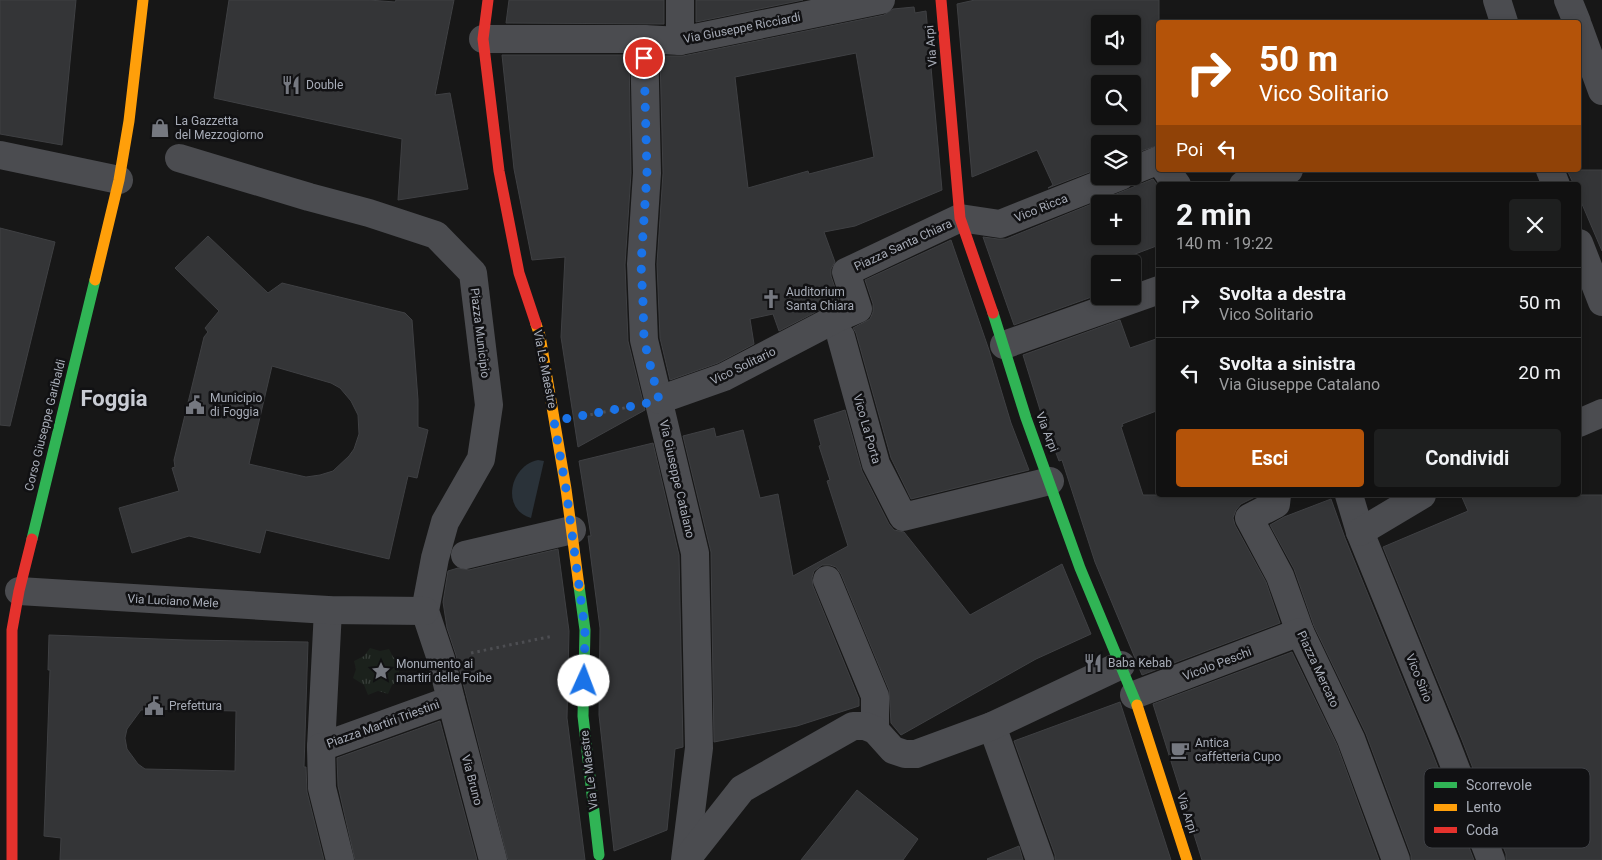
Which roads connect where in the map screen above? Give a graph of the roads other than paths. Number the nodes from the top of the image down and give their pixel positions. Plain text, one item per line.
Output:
1 (143, 0) edge
2 (488, 0) edge
3 (680, 0) edge
4 (881, 0) edge
5 (941, 0) edge
6 (1497, 0) edge
7 (1568, 0) edge
8 (1503, 20) edge
9 (1576, 20) edge
10 (1581, 33) edge
11 (644, 38) junction
12 (483, 39) junction
13 (680, 41) junction
14 (1602, 91) edge
15 (0, 155) edge
16 (179, 158) dead end
17 (1156, 161) edge
18 (1141, 167) edge
19 (1283, 172) edge
20 (119, 180) junction
21 (1252, 182) edge
22 (1098, 185) edge
23 (960, 218) junction
24 (1581, 248) edge
25 (846, 272) joint
26 (1156, 291) edge
27 (1602, 302) edge
28 (841, 337) dead end
29 (1004, 345) junction
30 (659, 400) junction
31 (1602, 414) edge
32 (1581, 422) edge
33 (1050, 481) junction
34 (1277, 497) edge
35 (1350, 497) edge
36 (1419, 497) edge
37 (572, 530) junction
38 (1360, 532) junction
39 (465, 555) dead end
40 (827, 580) dead end
41 (19, 590) junction
42 (328, 610) junction
43 (425, 611) junction
44 (6, 630) edge
45 (1300, 632) junction
46 (1122, 665) junction
47 (1134, 695) junction
48 (451, 700) junction
49 (992, 726) junction
50 (875, 730) junction
51 (322, 748) junction
52 (1455, 768) edge
53 (1486, 848) edge
54 (1035, 849) edge
55 (600, 858) edge
56 (12, 860) edge
57 (340, 860) edge
58 (493, 860) edge
59 (686, 860) edge
60 (1187, 860) edge
61 (1396, 860) edge
62 (1491, 860) edge

1 - 20 street, Corso Giuseppe Garibaldi
2 - 12 street, Via Le Maestre
3 - 13 street
4 - 13 street, Via Giuseppe Ricciardi
5 - 23 street, Via Arpi
6 - 8 street
7 - 9 street
10 - 14 street
11 - 12 street, Via Giuseppe Ricciardi
11 - 13 street, Via Giuseppe Ricciardi
11 - 30 street, Via Giuseppe Catalano
12 - 37 street, Via Le Maestre
15 - 20 street
16 - 43 street, Piazza Municipio
17 - 18 street
19 - 21 street
20 - 41 street, Corso Giuseppe Garibaldi
22 - 23 street, Vico Ricca
23 - 25 street, Piazza Santa Chiara
23 - 29 street, Via Arpi
24 - 27 street
25 - 30 street, Vico Solitario
26 - 29 street
28 - 33 street, Vico La Porta
29 - 33 street, Via Arpi
30 - 59 street, Via Giuseppe Catalano
31 - 32 street
33 - 46 street, Via Arpi
34 - 45 street, Piazza Mercato
35 - 38 street, Vico Sirio
36 - 38 street
37 - 39 street
37 - 55 street, Via Le Maestre
38 - 52 street, Vico Sirio
40 - 50 street
41 - 42 street, Via Luciano Mele
41 - 44 street, Corso Giuseppe Garibaldi
42 - 43 street
42 - 51 street, Piazza Martiri Triestini
43 - 48 street, Piazza Martiri Triestini
44 - 56 street, Corso Giuseppe Garibaldi
45 - 47 street, Vicolo Peschi
45 - 61 street, Piazza Mercato
46 - 47 street, Via Arpi
46 - 49 street
47 - 60 street, Via Arpi
48 - 51 street, Piazza Martiri Triestini
48 - 58 street, Via Bruno
49 - 50 street
49 - 54 street
50 - 59 street
51 - 57 street
53 - 62 street, Vico Sirio

